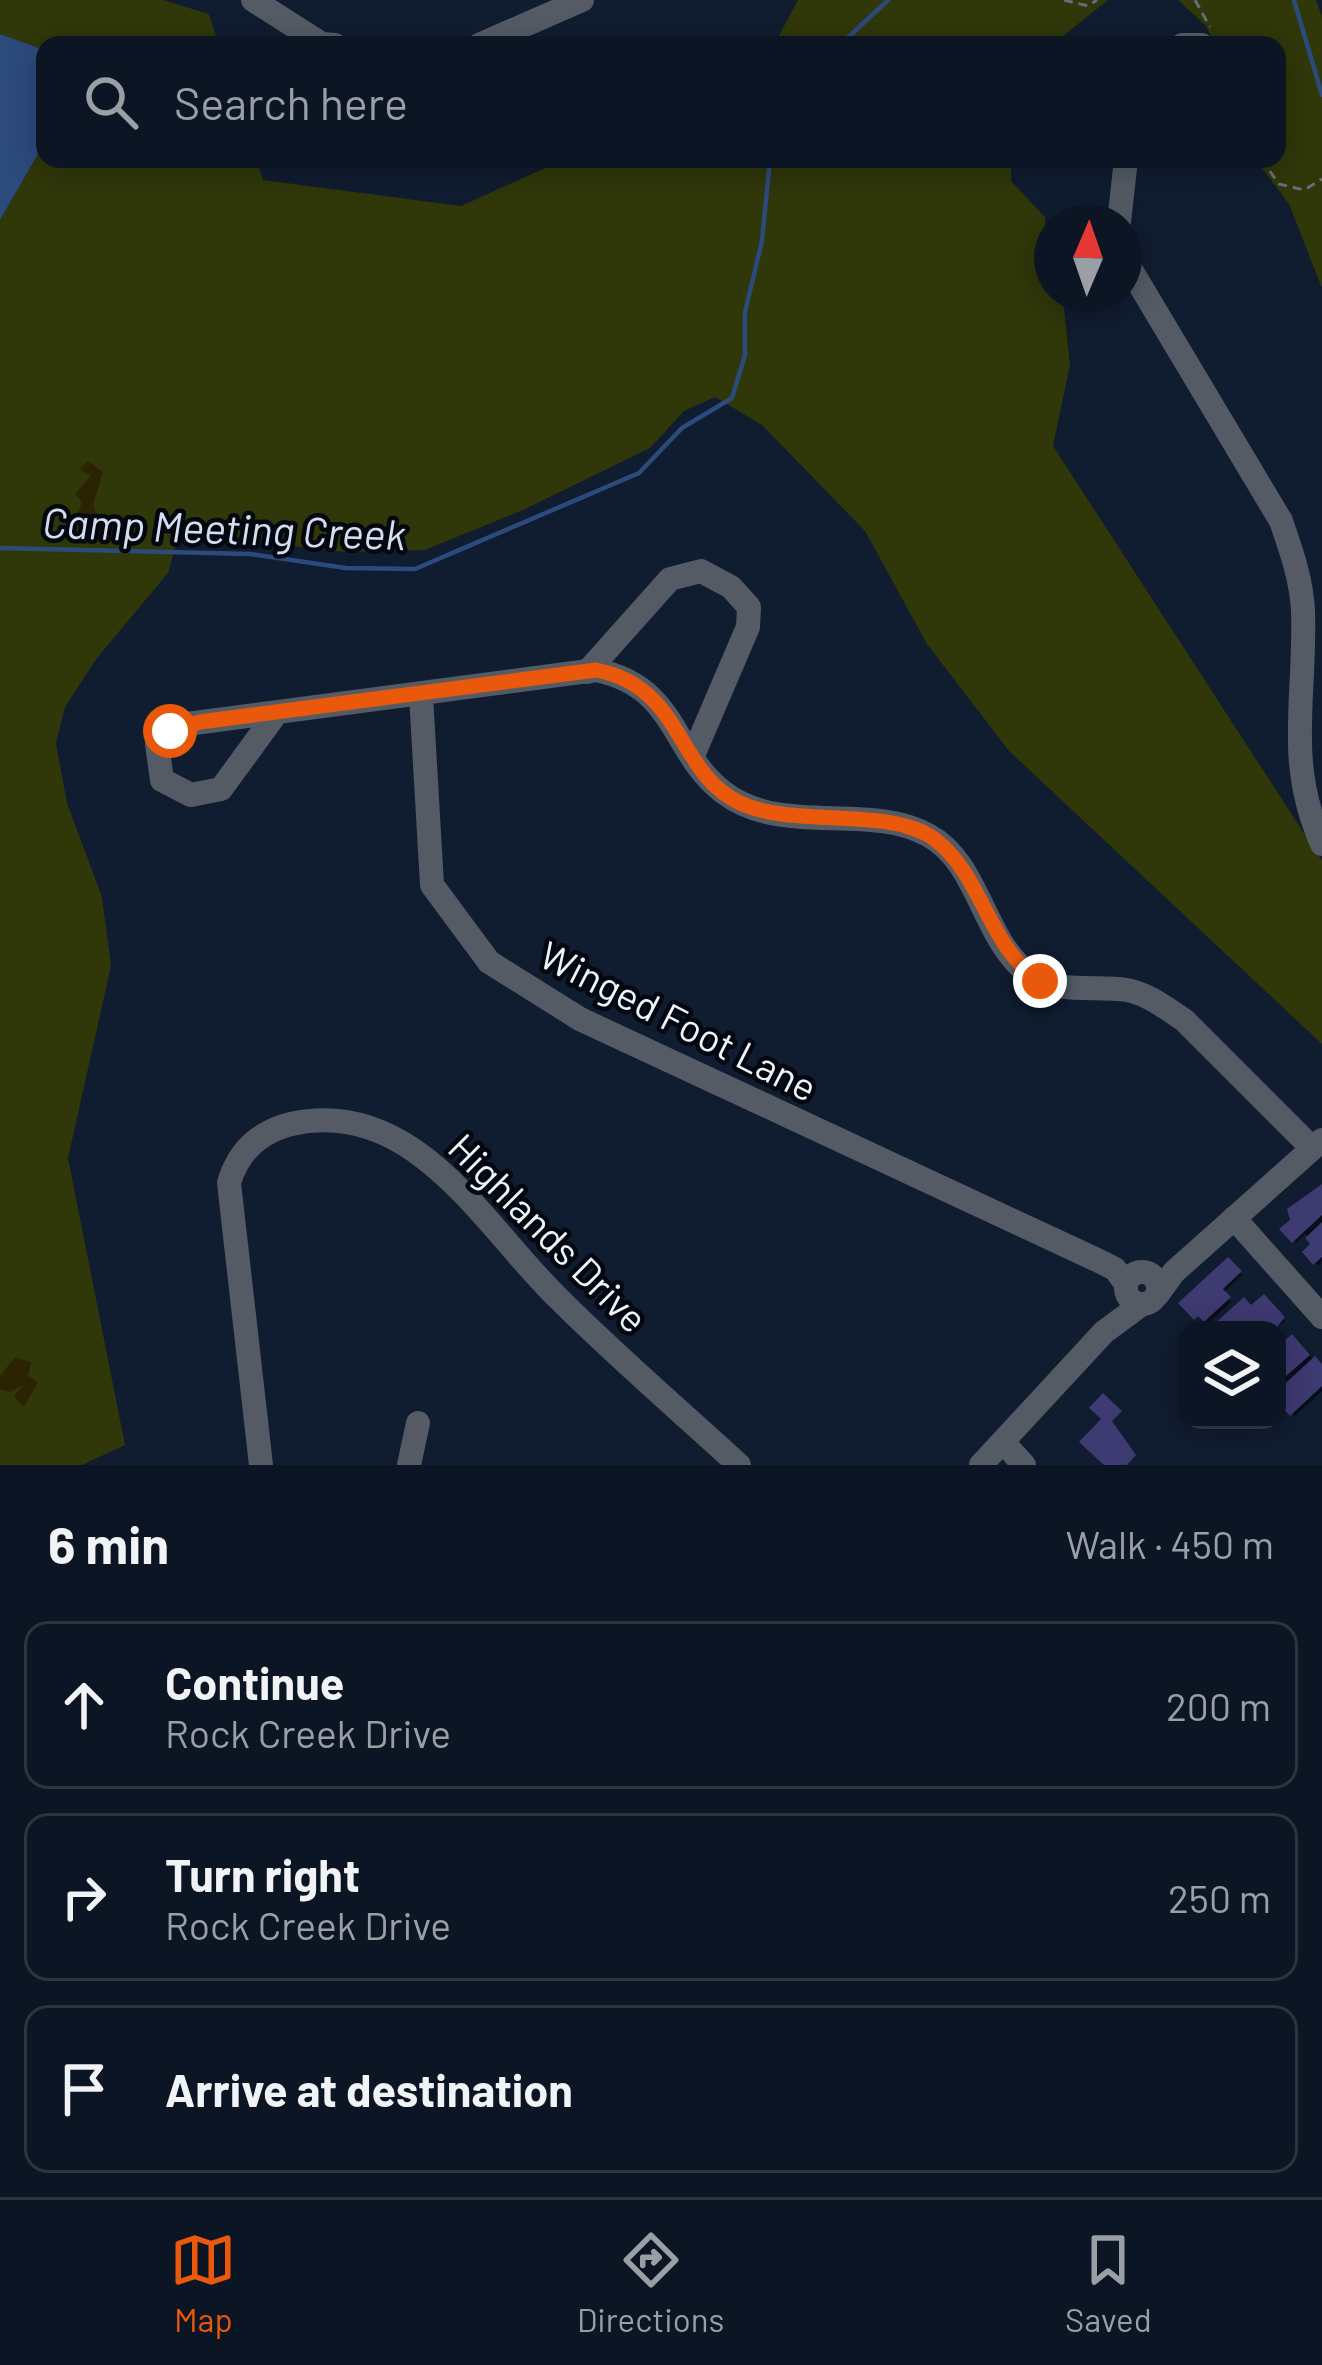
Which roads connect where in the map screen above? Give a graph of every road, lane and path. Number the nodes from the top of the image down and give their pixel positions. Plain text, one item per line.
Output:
1 (253, 0) edge
2 (582, 0) edge
3 (1064, 0) edge
4 (1097, 0) edge
5 (1195, 0) edge
6 (309, 36) edge
7 (499, 36) edge
8 (1207, 36) edge
9 (1125, 168) edge
10 (1267, 168) edge
11 (1322, 179) edge
12 (1121, 204) edge
13 (1142, 288) edge
14 (587, 672) junction
15 (421, 695) junction
16 (275, 716) junction
17 (694, 753) junction
18 (1322, 844) edge
19 (1317, 1144) edge
20 (1234, 1218) junction
21 (1140, 1286) junction
22 (1322, 1317) edge
23 (418, 1423) dead end
24 (1004, 1442) junction
25 (261, 1465) edge
26 (410, 1465) edge
27 (740, 1465) edge
28 (981, 1465) edge
29 (1024, 1465) edge

1 - 6 street
2 - 7 street
3 - 4 path
5 - 8 path
9 - 12 street
10 - 11 path
13 - 18 street
14 - 15 street
14 - 17 street
14 - 17 street
15 - 16 street
15 - 21 street, Winged Foot Lane
16 - 16 street
17 - 19 street
19 - 20 street
20 - 21 street
20 - 22 street
21 - 24 street
23 - 26 street
24 - 28 street
24 - 29 street
25 - 27 street, Highlands Drive

